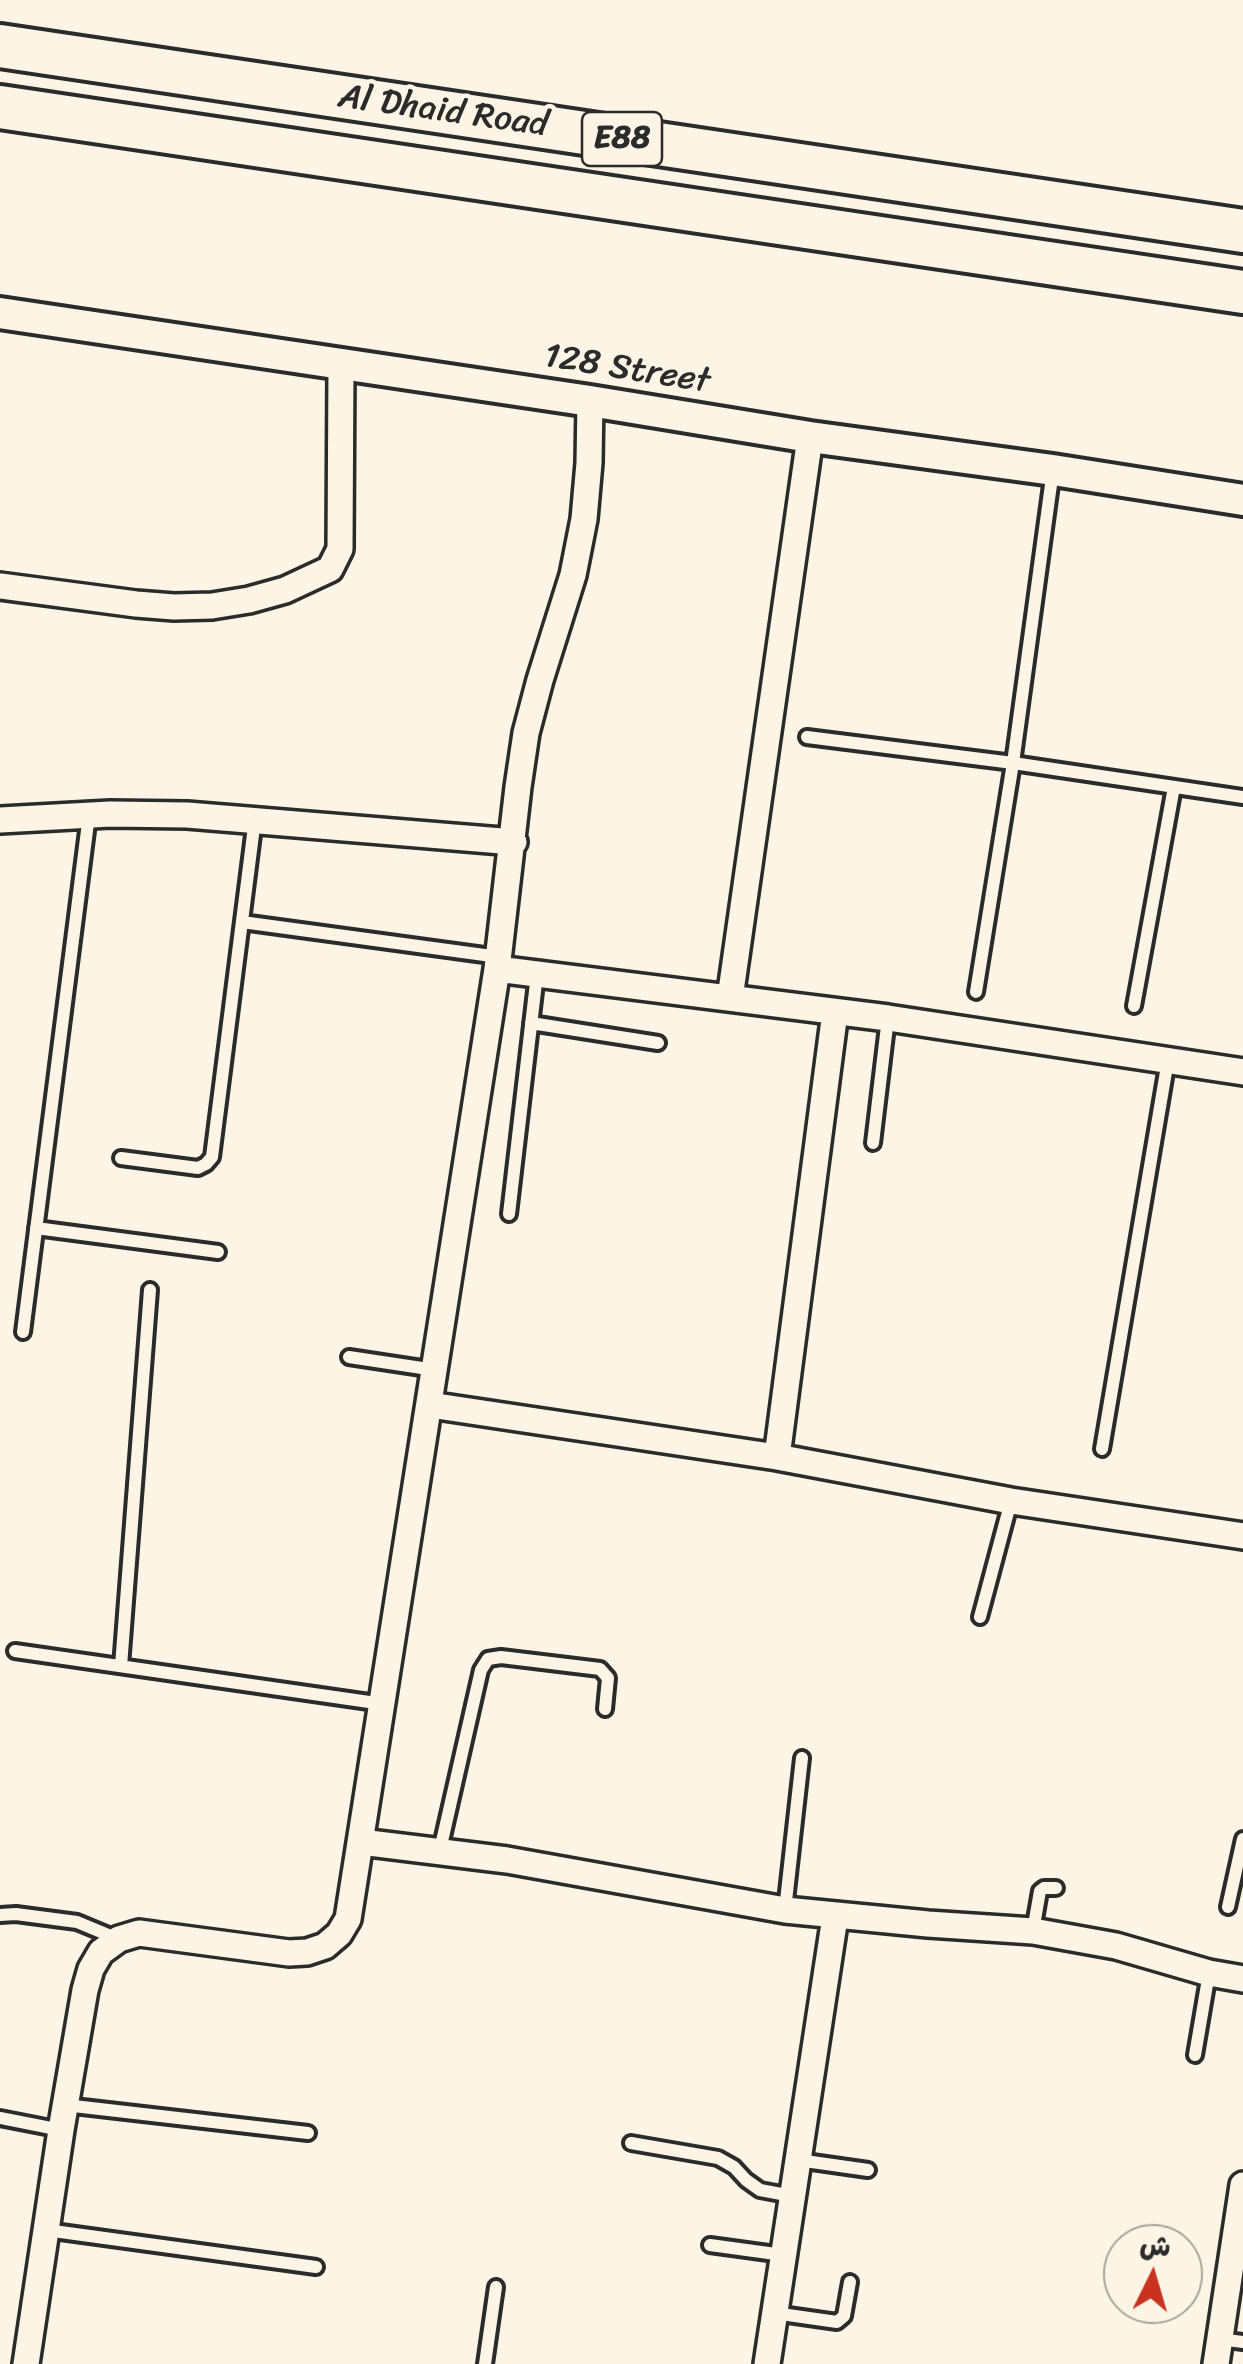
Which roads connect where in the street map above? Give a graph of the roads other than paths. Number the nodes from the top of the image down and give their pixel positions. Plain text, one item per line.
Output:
1 (0, 46) edge
2 (0, 107) edge
3 (1243, 231) edge
4 (1243, 292) edge
5 (0, 314) edge
6 (341, 365) junction
7 (590, 401) junction
8 (810, 438) junction
9 (1053, 470) junction
10 (1243, 500) edge
11 (0, 586) edge
12 (807, 737) dead end
13 (1013, 763) junction
14 (1174, 787) junction
15 (1243, 797) edge
16 (89, 815) junction
17 (0, 820) edge
18 (255, 820) junction
19 (514, 842) junction
20 (242, 922) junction
21 (498, 963) junction
22 (536, 974) junction
23 (976, 992) dead end
24 (730, 998) junction
25 (1134, 1006) dead end
26 (834, 1012) junction
27 (888, 1018) junction
28 (531, 1023) junction
29 (658, 1042) dead end
30 (1168, 1060) junction
31 (1243, 1072) edge
32 (873, 1142) dead end
33 (121, 1158) dead end
34 (509, 1214) dead end
35 (36, 1228) junction
36 (218, 1252) dead end
37 (150, 1290) dead end
38 (23, 1332) dead end
39 (349, 1357) dead end
40 (435, 1370) junction
41 (430, 1405) junction
42 (1102, 1449) dead end
43 (777, 1458) junction
44 (1012, 1501) junction
45 (1243, 1536) edge
46 (980, 1617) dead end
47 (15, 1651) dead end
48 (121, 1666) junction
49 (383, 1704) junction
50 (605, 1709) dead end
51 (802, 1758) dead end
52 (1243, 1838) edge
53 (362, 1842) junction
54 (440, 1850) junction
55 (1240, 1870) edge
56 (1056, 1888) dead end
57 (1228, 1907) dead end
58 (784, 1910) junction
59 (0, 1916) edge
60 (835, 1917) junction
61 (1033, 1931) junction
62 (119, 1939) junction
63 (1208, 1973) junction
64 (1243, 1978) edge
65 (1196, 2055) dead end
66 (0, 2118) edge
67 (63, 2118) junction
68 (308, 2133) dead end
69 (630, 2143) dead end
70 (798, 2160) junction
71 (868, 2170) dead end
72 (1243, 2185) edge
73 (792, 2196) junction
74 (46, 2230) junction
75 (710, 2246) dead end
76 (783, 2255) junction
77 (316, 2267) dead end
78 (850, 2282) dead end
79 (496, 2287) dead end
80 (774, 2314) junction
81 (1226, 2349) edge
82 (26, 2364) edge
83 (485, 2364) edge
84 (766, 2364) edge

1 - 3 highway, Al Dhaid Road / E88
2 - 4 highway, Al Dhaid Road / E88
5 - 6 street, 128 Street
6 - 7 street, 128 Street
6 - 11 street
7 - 8 street, 128 Street
7 - 19 street
8 - 9 street, 128 Street
8 - 24 street
9 - 10 street, 128 Street
9 - 13 lane
12 - 13 lane
13 - 14 lane
13 - 23 lane
14 - 15 lane
14 - 25 lane
16 - 17 street
16 - 18 street
16 - 35 lane
18 - 19 street
18 - 20 lane
19 - 21 street
20 - 21 lane
20 - 33 lane
21 - 22 street
21 - 40 street
22 - 24 street
22 - 28 lane
24 - 26 street
26 - 27 street
26 - 43 street
27 - 30 street
27 - 32 lane
28 - 29 lane
28 - 34 lane
30 - 31 street
30 - 42 lane
35 - 36 lane
35 - 38 lane
37 - 48 lane
39 - 40 lane
40 - 41 street
41 - 43 street
41 - 49 street
43 - 44 street
44 - 45 street
44 - 46 lane
47 - 48 lane
48 - 49 lane
49 - 53 street
50 - 54 lane
51 - 58 lane
52 - 55 lane
53 - 54 street
53 - 62 street
54 - 58 street
55 - 57 lane
56 - 61 lane
58 - 60 street
59 - 62 lane
60 - 61 street
60 - 70 street
61 - 63 street
62 - 67 street
63 - 64 street
63 - 65 lane
66 - 67 lane
67 - 68 lane
67 - 74 street
69 - 73 lane
70 - 71 lane
70 - 73 street
72 - 81 street
73 - 76 street
74 - 77 lane
74 - 82 street
75 - 76 lane
76 - 80 street
78 - 80 lane
79 - 83 lane
80 - 84 street

